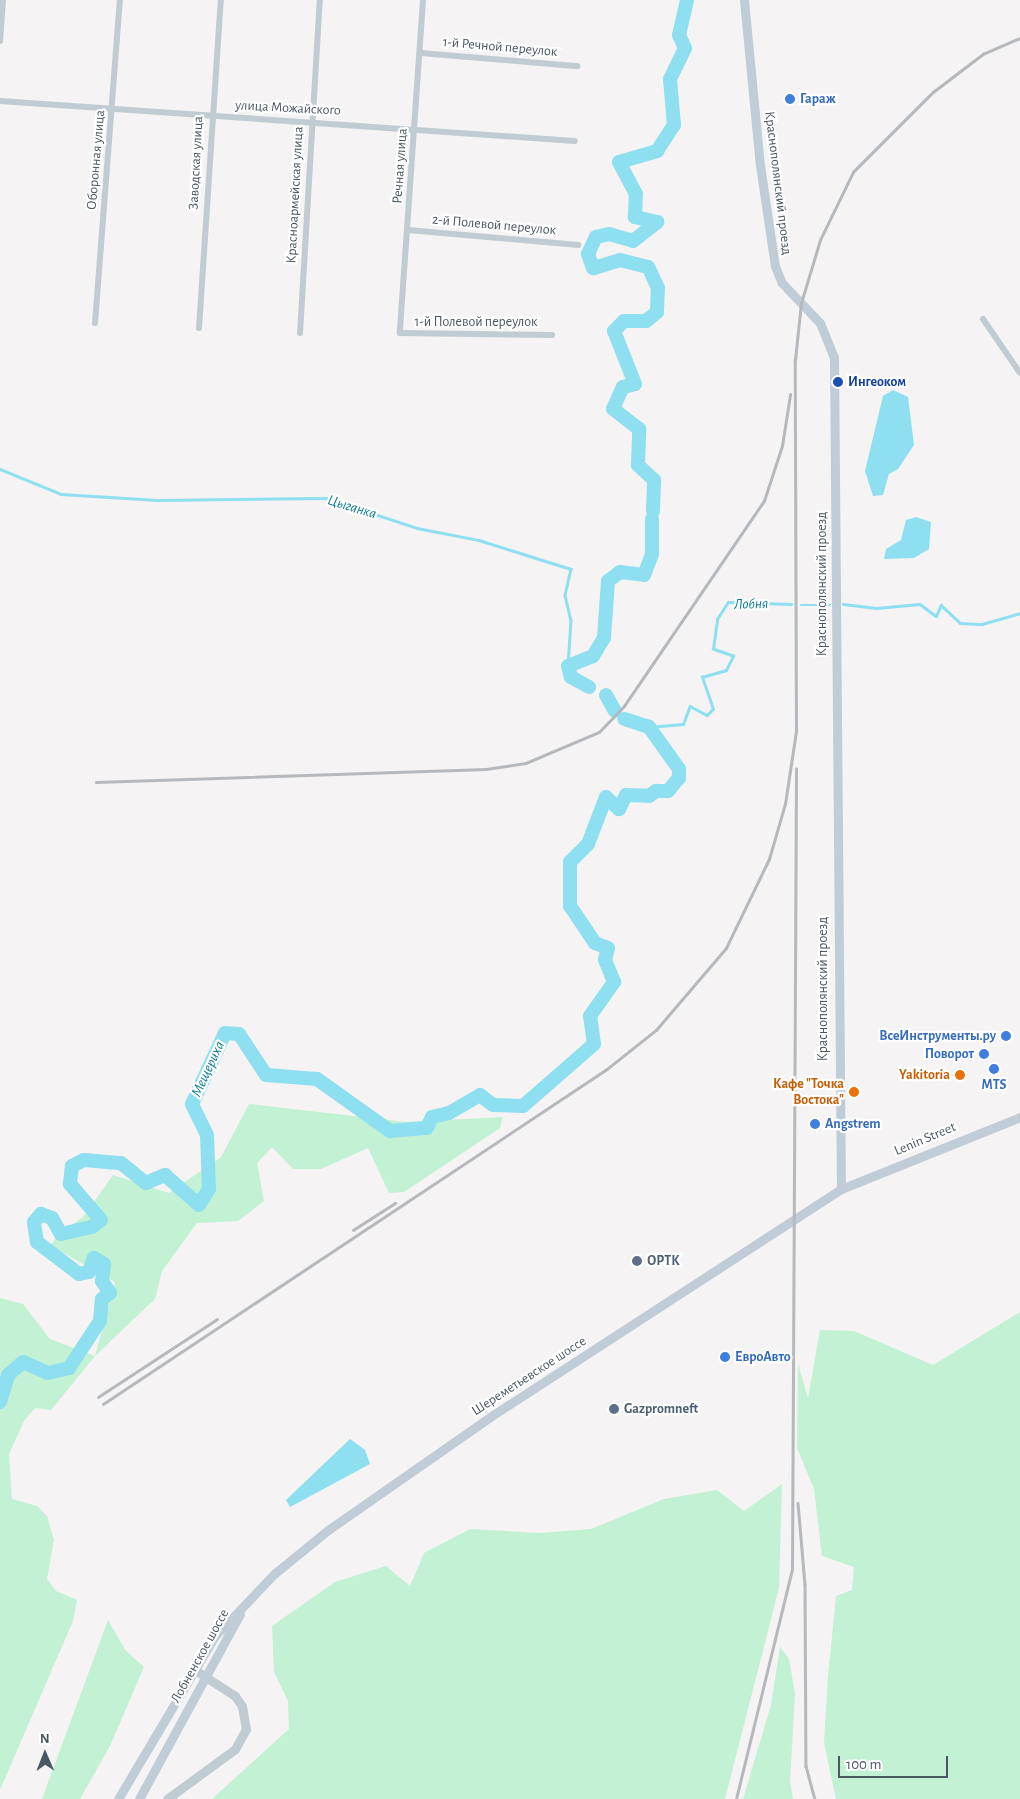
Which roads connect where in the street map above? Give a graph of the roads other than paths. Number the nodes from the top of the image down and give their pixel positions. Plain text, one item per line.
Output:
1 (2, 0) edge
2 (120, 0) edge
3 (220, 0) edge
4 (320, 0) edge
5 (423, 0) edge
6 (744, 0) edge
7 (0, 41) edge
8 (421, 53) junction
9 (577, 66) dead end
10 (0, 102) edge
11 (112, 109) junction
12 (211, 116) junction
13 (312, 123) junction
14 (415, 127) junction
15 (575, 141) dead end
16 (408, 230) junction
17 (578, 244) dead end
18 (983, 319) dead end
19 (95, 323) dead end
20 (199, 328) dead end
21 (300, 333) dead end
22 (400, 333) joint
23 (552, 335) dead end
24 (1020, 373) edge
25 (1020, 1117) edge
26 (841, 1189) junction
27 (246, 1603) junction
28 (192, 1668) junction
29 (204, 1675) junction
30 (118, 1799) edge
31 (139, 1799) edge
32 (168, 1799) edge

1 - 7 street
2 - 11 street, Оборонная улица
3 - 12 street, Заводская улица
4 - 13 street, Красноармейская улица
5 - 8 street, Речная улица
6 - 26 main road, Краснополянский проезд
8 - 9 street, 1-й Речной переулок
8 - 14 street, Речная улица
10 - 11 street, улица Можайского
11 - 12 street, улица Можайского
11 - 19 street, Оборонная улица
12 - 13 street, улица Можайского
12 - 20 street, Заводская улица
13 - 14 street, улица Можайского
13 - 21 street, Красноармейская улица
14 - 15 street, улица Можайского
14 - 16 street, Речная улица
16 - 17 street, 2-й Полевой переулок
16 - 22 street, Речная улица
18 - 24 street
22 - 23 street, 1-й Полевой переулок
25 - 26 main road, Lenin Street
26 - 27 main road, Шереметьевское шоссе
27 - 28 main road, Лобненское шоссе
27 - 29 main road, Лобненское шоссе
28 - 29 street
28 - 30 main road, Лобненское шоссе
29 - 31 main road, Лобненское шоссе
29 - 32 street

